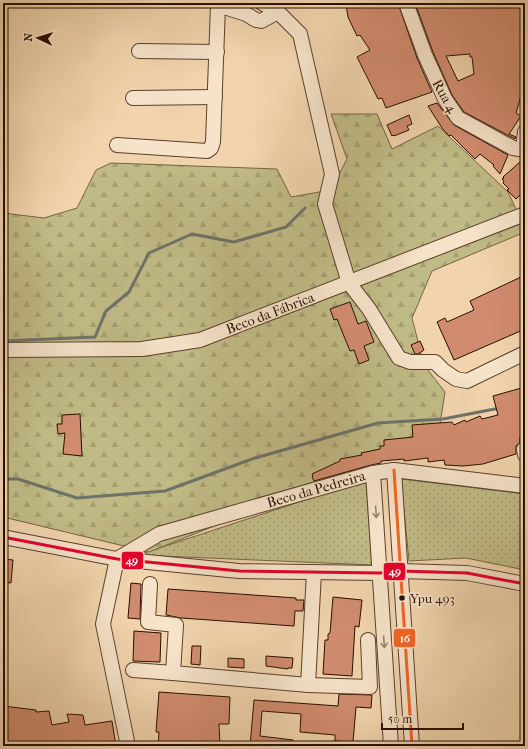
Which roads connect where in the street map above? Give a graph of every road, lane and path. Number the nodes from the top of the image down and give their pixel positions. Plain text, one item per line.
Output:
1 (263, 3) edge
2 (406, 3) edge
3 (217, 4) edge
4 (278, 12) junction
5 (139, 51) dead end
6 (217, 52) junction
7 (215, 97) junction
8 (133, 98) dead end
9 (525, 132) edge
10 (117, 145) dead end
11 (524, 150) edge
12 (525, 214) edge
13 (349, 283) junction
14 (3, 350) edge
15 (525, 353) edge
16 (524, 449) edge
17 (525, 455) edge
18 (394, 470) junction
19 (373, 473) junction
20 (525, 486) edge
21 (3, 537) edge
22 (117, 559) junction
23 (401, 571) junction
24 (314, 572) junction
25 (380, 573) junction
26 (150, 584) dead end
27 (525, 584) edge
28 (368, 640) dead end
29 (133, 670) dead end
30 (172, 673) junction
31 (308, 685) junction
32 (128, 746) edge
33 (391, 746) edge
34 (412, 746) edge

1 - 4 street
2 - 11 street, Rua 4
3 - 4 street
3 - 6 street
4 - 13 street
5 - 6 street
6 - 7 street
7 - 8 street
7 - 10 street
9 - 11 street
12 - 13 street, Beco da Fábrica
13 - 14 street, Beco da Fábrica
13 - 15 street
16 - 17 street
18 - 19 street, Beco da Pedreira
18 - 20 street, Beco da Pedreira
18 - 23 street
19 - 22 street, Beco da Pedreira
19 -> 25 street
21 - 22 street
22 - 24 street
22 - 32 street
23 - 25 street
23 - 27 street
23 - 34 street
24 - 25 street
24 - 31 street
25 -> 33 street
26 - 30 street
28 - 31 street
29 - 30 street
30 - 31 street

